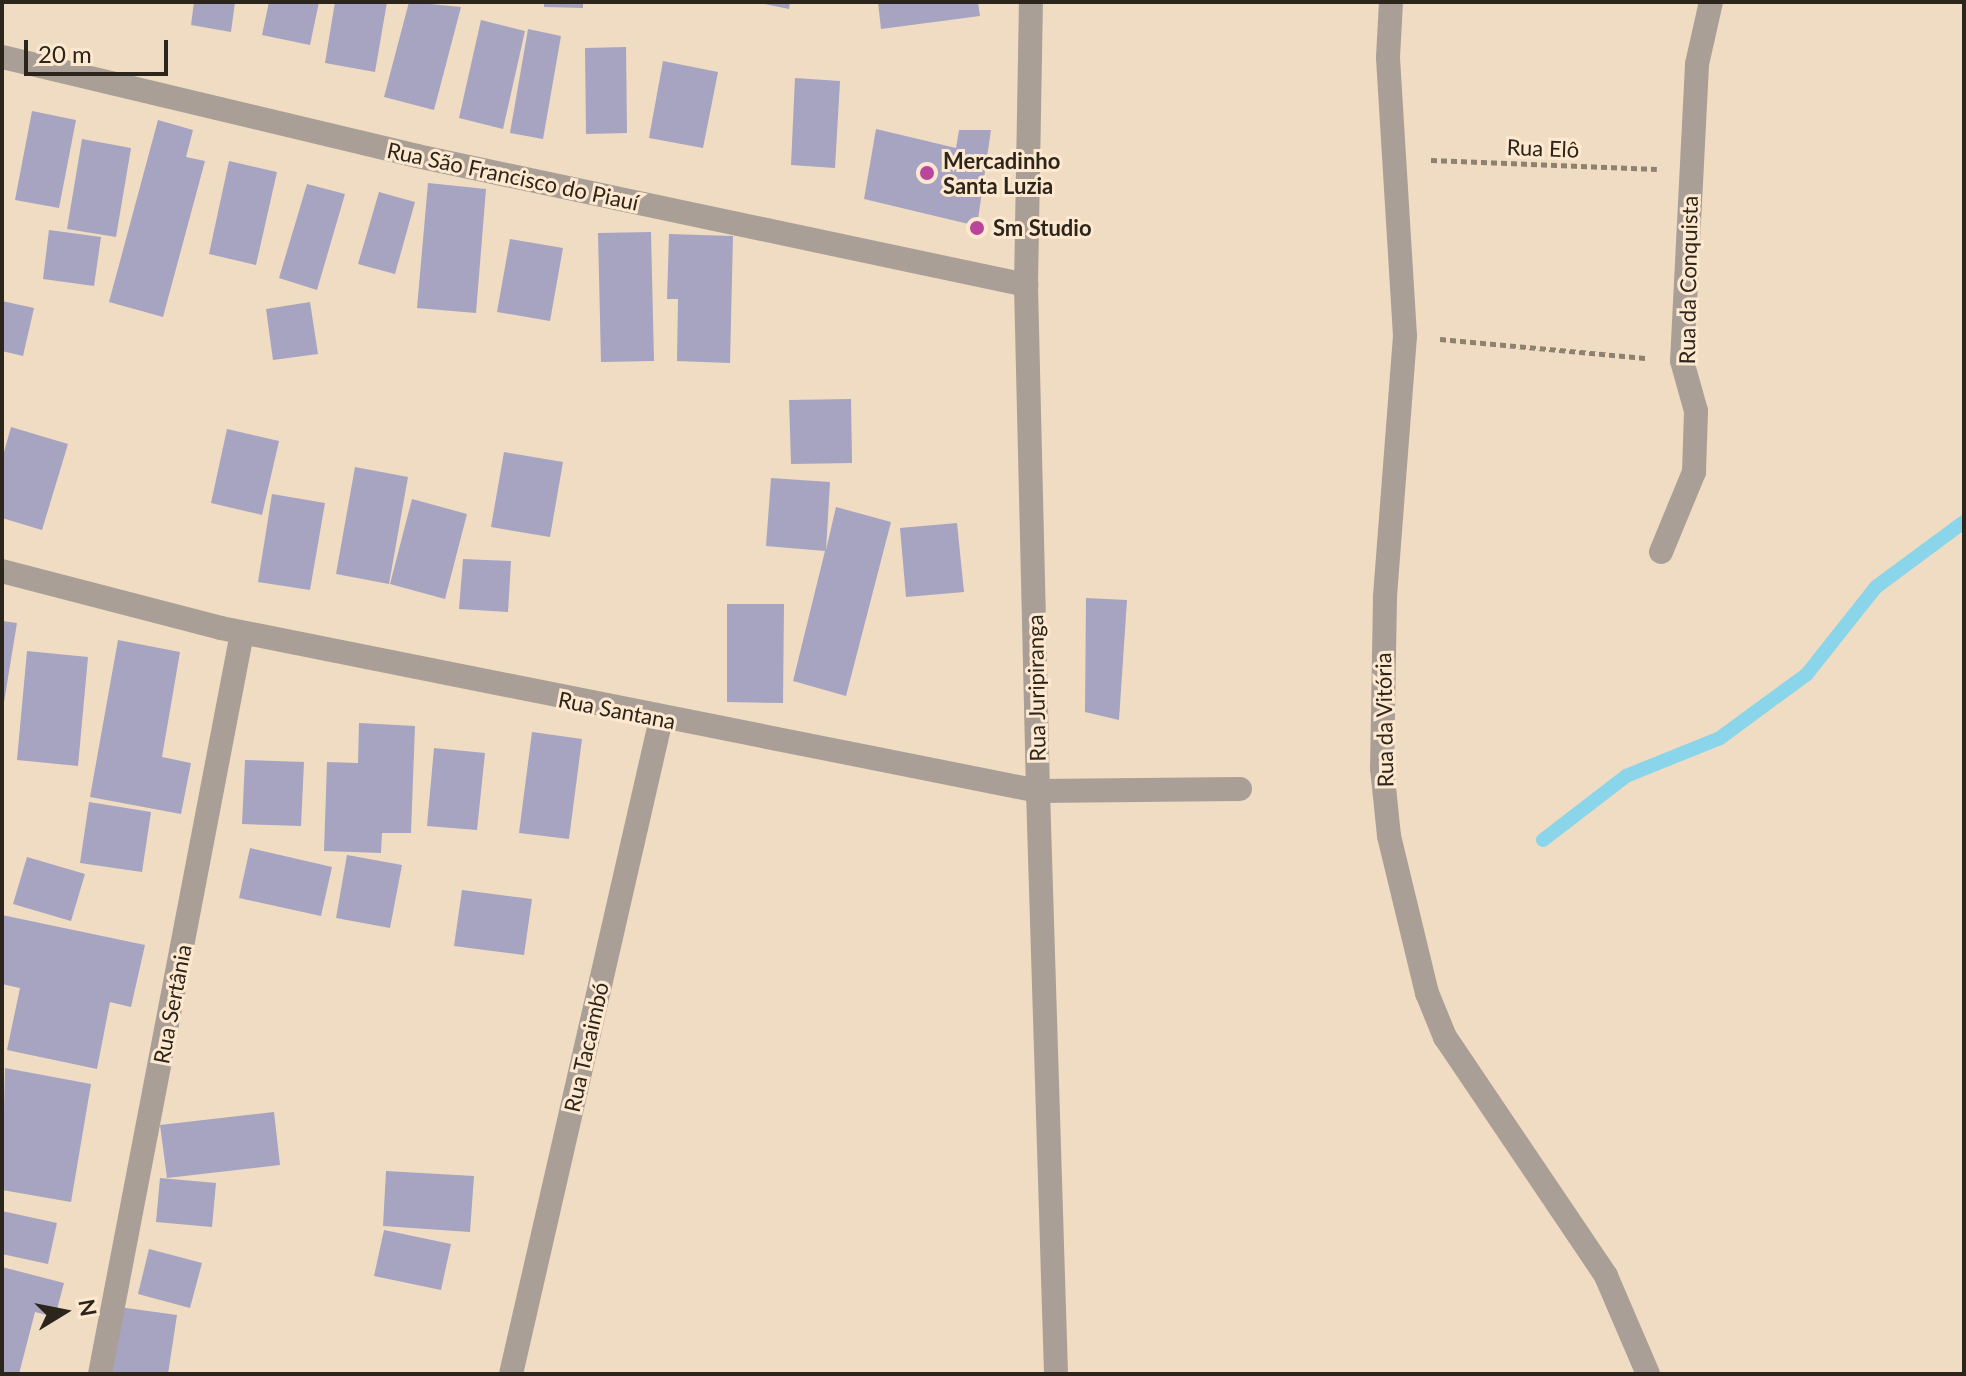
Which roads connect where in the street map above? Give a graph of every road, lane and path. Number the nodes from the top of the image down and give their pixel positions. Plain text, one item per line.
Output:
1 (1031, 2) edge
2 (1391, 2) edge
3 (1711, 2) edge
4 (2, 57) edge
5 (1394, 158) junction
6 (1690, 171) junction
7 (1026, 285) junction
8 (1405, 336) junction
9 (1682, 361) junction
10 (1661, 552) dead end
11 (2, 571) edge
12 (242, 633) junction
13 (661, 719) junction
14 (1240, 789) dead end
15 (1038, 791) junction
16 (100, 1374) edge
17 (511, 1374) edge
18 (1056, 1374) edge
19 (1648, 1374) edge

1 - 7 street, Rua Juripiranga
2 - 5 street, Rua da Vitória
3 - 6 street, Rua da Conquista
4 - 7 street, Rua São Francisco do Piauí
5 - 6 path, Rua Elô
5 - 8 street, Rua da Vitória
6 - 9 street, Rua da Conquista
7 - 15 street, Rua Juripiranga
8 - 9 path
8 - 19 street, Rua da Vitória
9 - 10 street, Rua da Conquista
11 - 12 street, Rua Santana
12 - 13 street, Rua Santana
12 - 16 street, Rua Sertânia
13 - 15 street, Rua Santana
13 - 17 street, Rua Tacaimbó
14 - 15 street, Rua Santana
15 - 18 street, Rua Juripiranga

